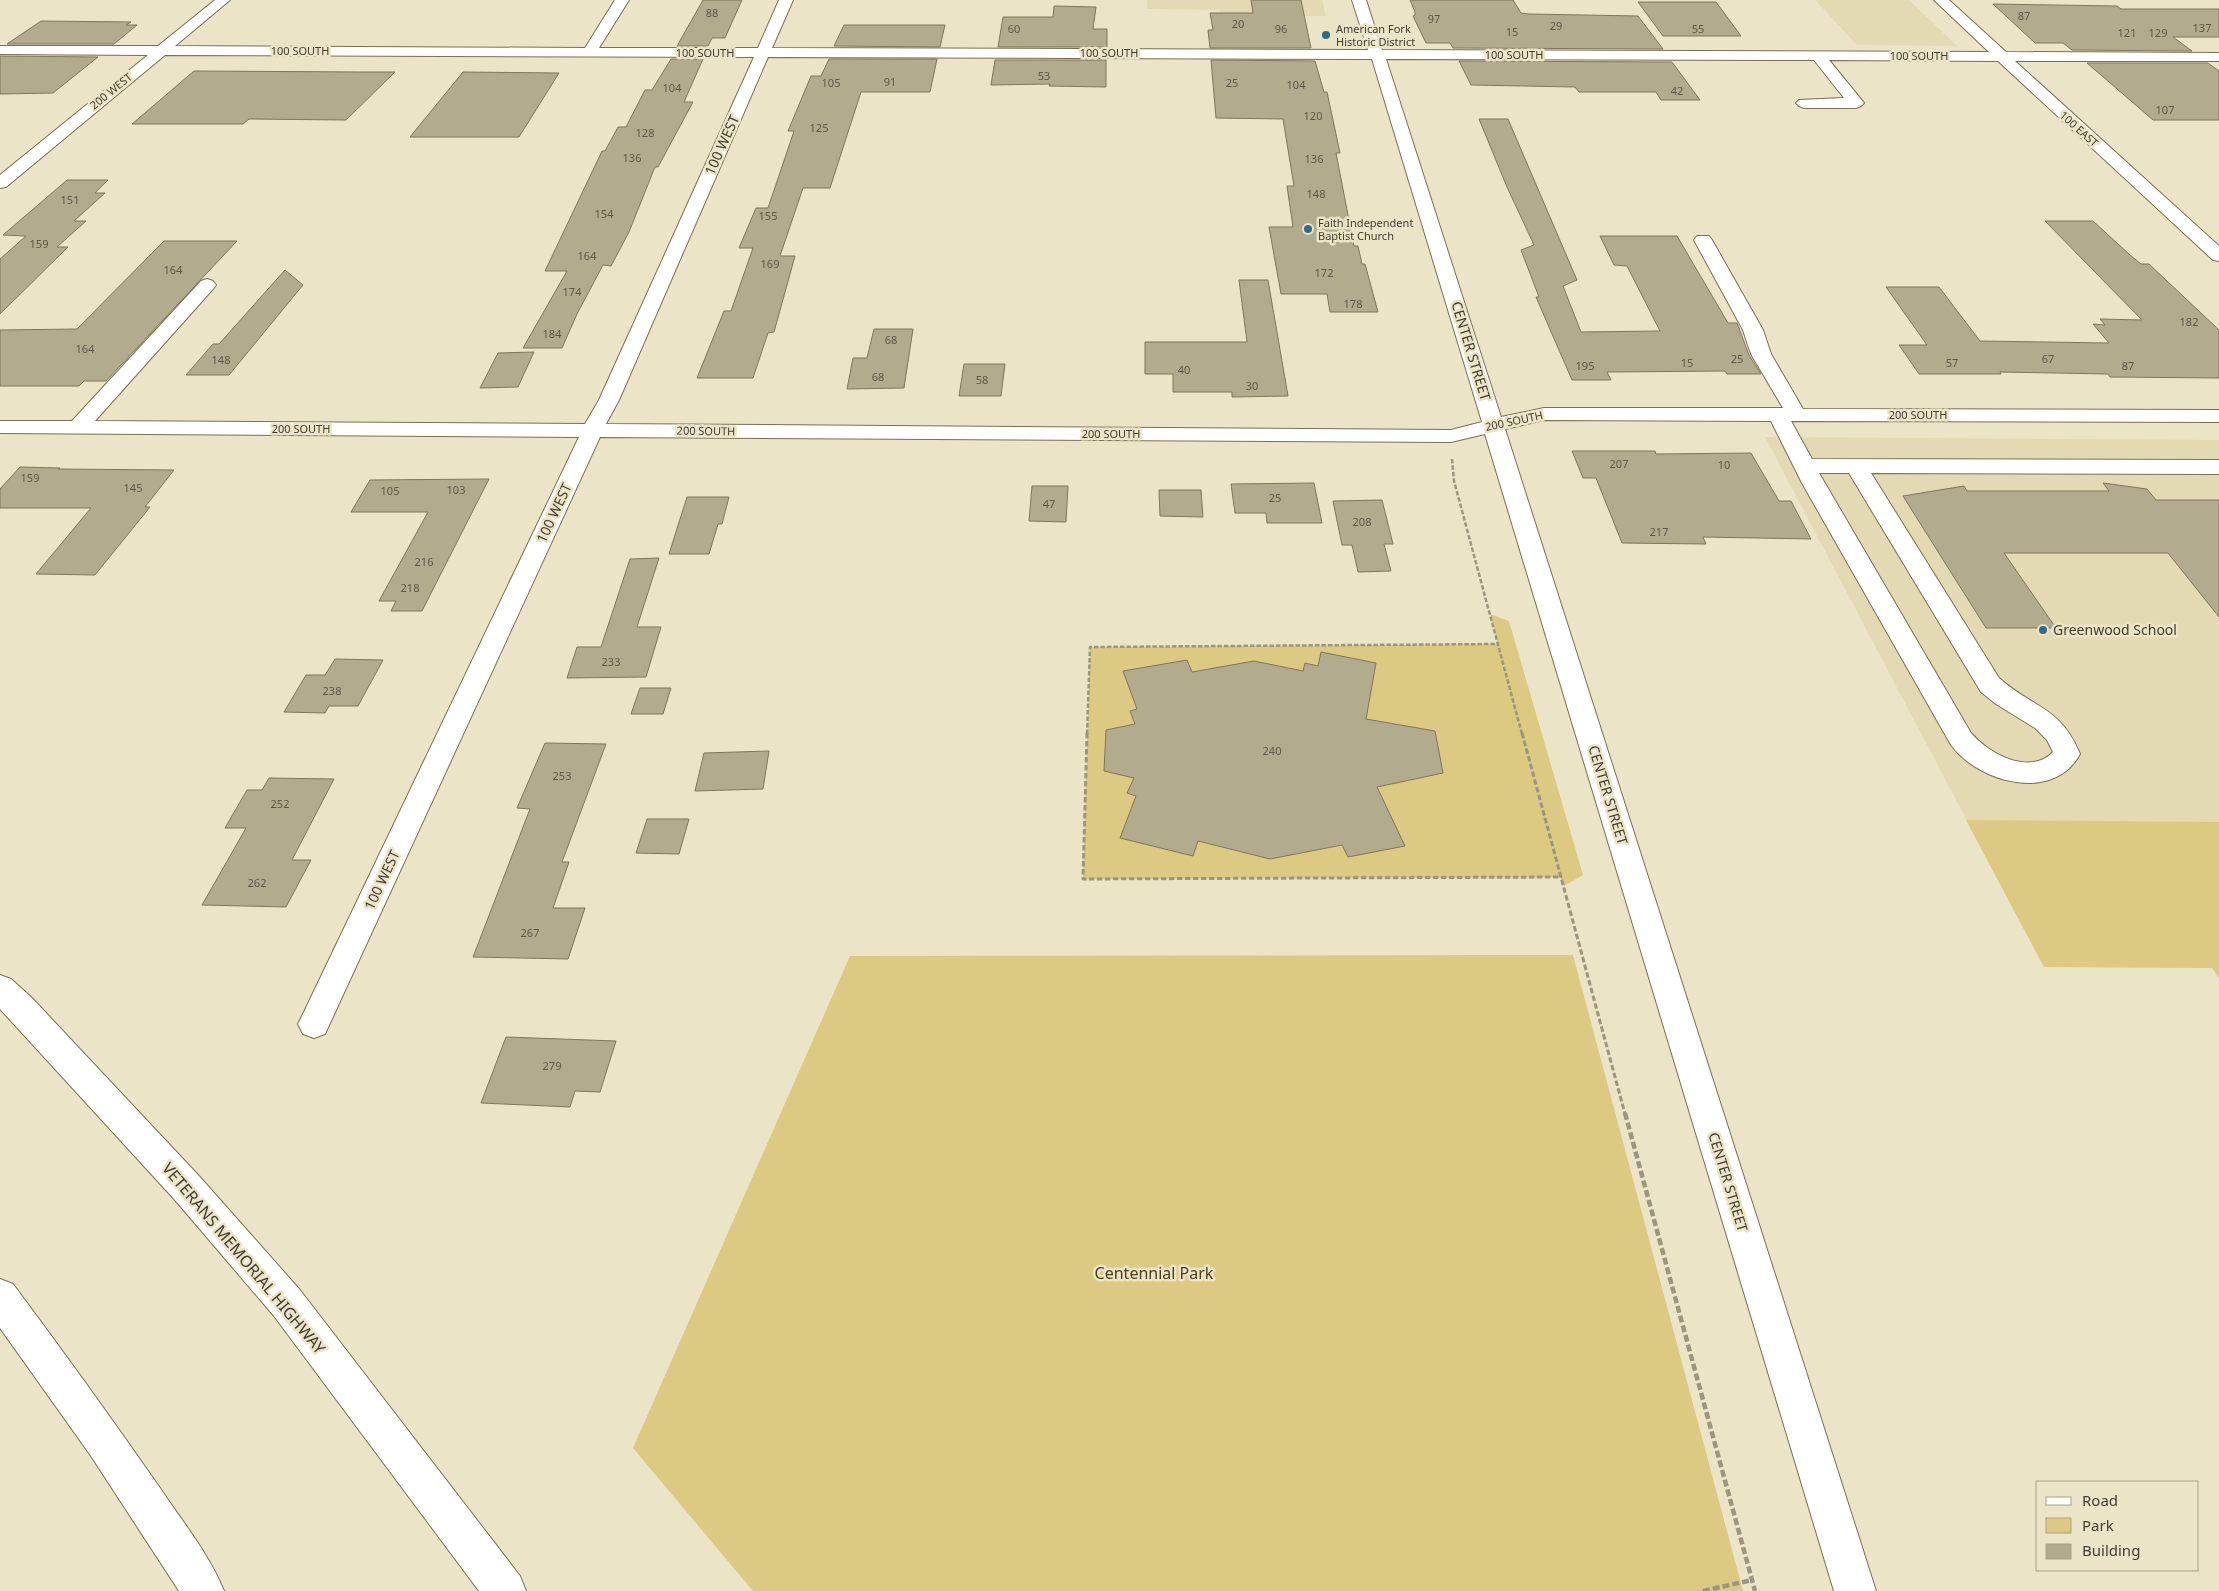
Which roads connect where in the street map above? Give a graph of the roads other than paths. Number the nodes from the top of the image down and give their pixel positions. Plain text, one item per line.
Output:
1 (223, 0) edge
2 (622, 0) edge
3 (786, 0) edge
4 (1359, 0) edge
5 (1941, 0) edge
6 (0, 50) edge
7 (161, 51) junction
8 (590, 52) junction
9 (762, 53) junction
10 (1377, 54) junction
11 (1818, 56) junction
12 (2002, 57) junction
13 (2219, 57) edge
14 (1804, 104) dead end
15 (0, 183) edge
16 (1703, 240) dead end
17 (2219, 256) edge
18 (207, 285) dead end
19 (1787, 415) junction
20 (2209, 416) edge
21 (1494, 425) junction
22 (0, 427) edge
23 (78, 427) junction
24 (592, 431) junction
25 (2219, 438) edge
26 (1804, 466) junction
27 (1856, 466) junction
28 (2219, 468) edge
29 (0, 988) edge
30 (314, 1024) dead end
31 (0, 1297) edge
32 (204, 1591) edge
33 (505, 1591) edge
34 (1855, 1591) edge

1 - 7 main road, 200 WEST
2 - 8 main road
3 - 9 main road, 100 WEST
4 - 10 main road, CENTER STREET
5 - 12 main road, 100 EAST
6 - 7 main road, 100 SOUTH
7 - 8 main road, 100 SOUTH
7 - 15 main road, 200 WEST
8 - 9 main road, 100 SOUTH
9 - 10 main road, 100 SOUTH
9 - 24 main road, 100 WEST
10 - 11 main road, 100 SOUTH
10 - 21 main road, CENTER STREET
11 - 12 main road, 100 SOUTH
11 - 14 main road
12 - 13 main road, 100 SOUTH
12 - 17 main road, 100 EAST
16 - 19 main road
18 - 23 main road
19 - 20 main road, 200 SOUTH
19 - 21 main road, 200 SOUTH
19 - 26 main road
20 - 25 main road
21 - 24 main road, 200 SOUTH
21 - 34 main road, CENTER STREET
22 - 23 main road, 200 SOUTH
23 - 24 main road, 200 SOUTH
24 - 30 main road, 100 WEST
26 - 27 main road
26 - 27 main road
27 - 28 main road
29 - 33 main road, VETERANS MEMORIAL HIGHWAY
31 - 32 main road

